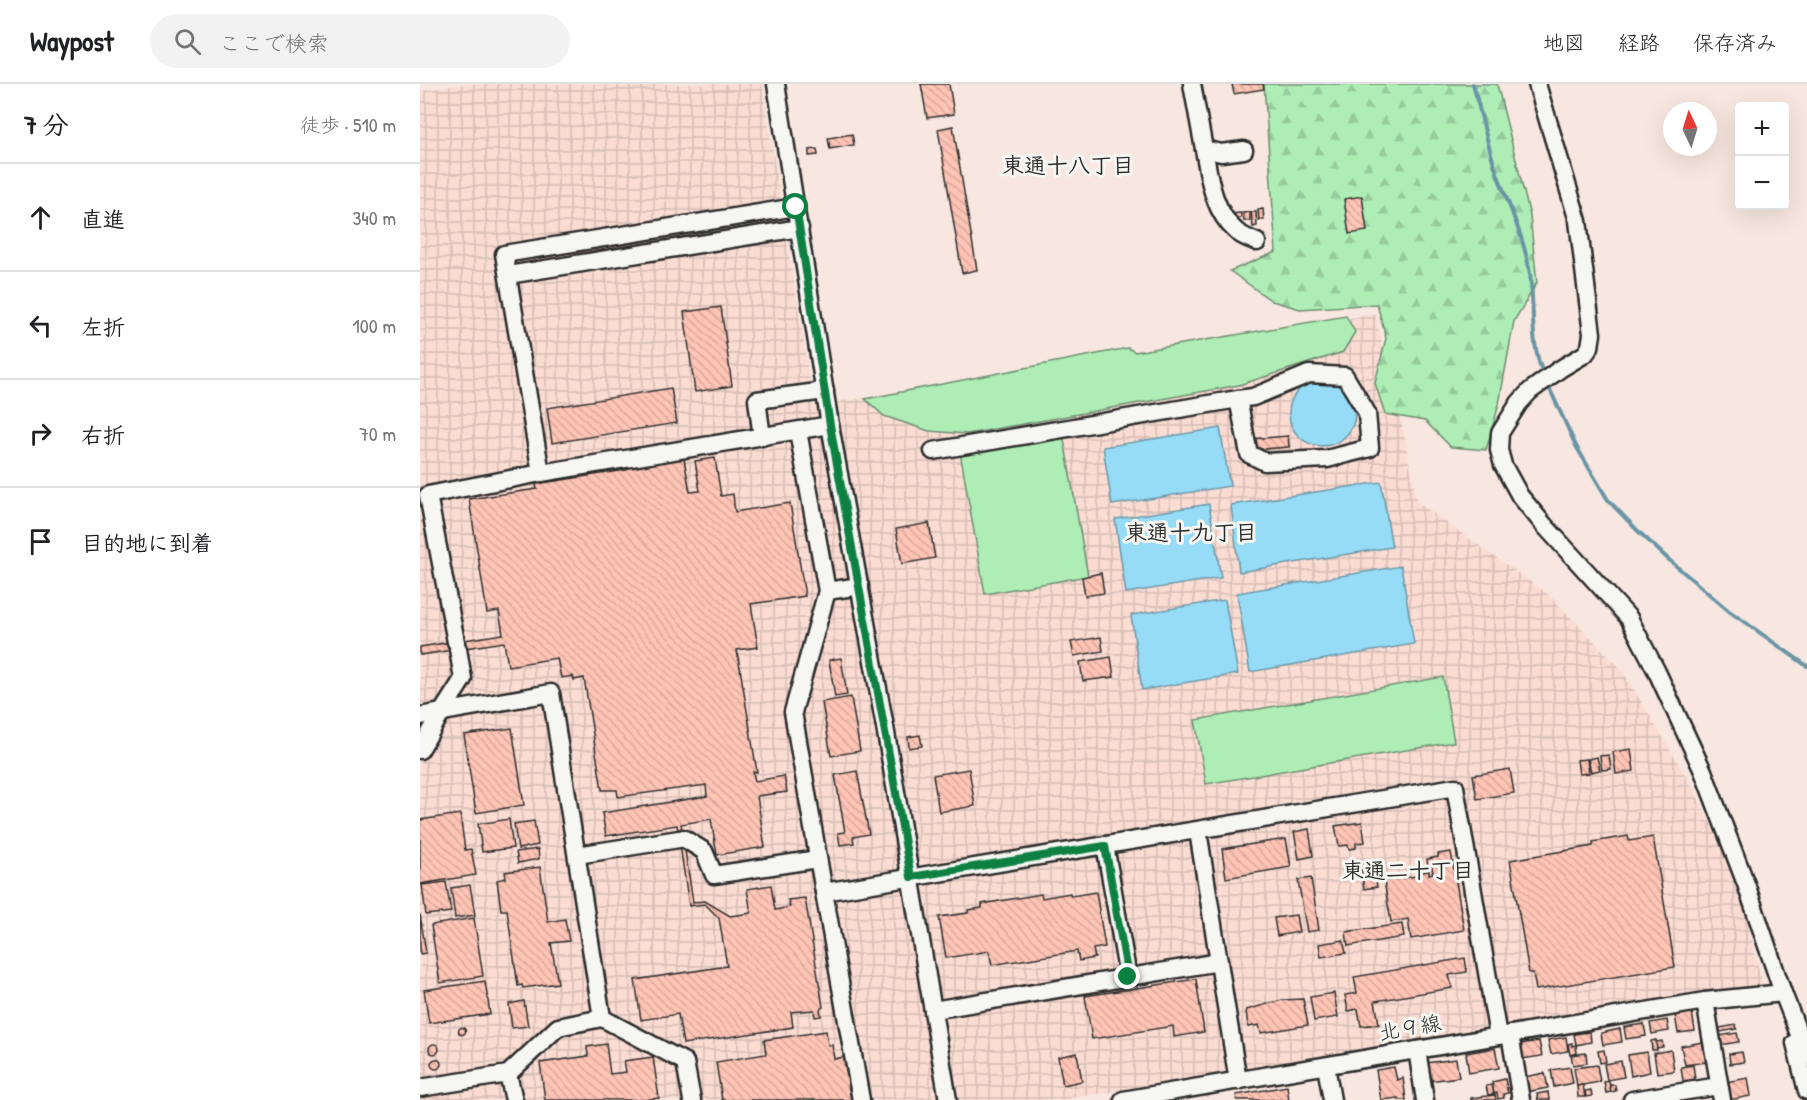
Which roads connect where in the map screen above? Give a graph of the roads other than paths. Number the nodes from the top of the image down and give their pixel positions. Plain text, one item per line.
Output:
1 (776, 84) edge
2 (1192, 84) edge
3 (1537, 84) edge
4 (1204, 148) junction
5 (1244, 150) dead end
6 (796, 207) junction
7 (800, 228) junction
8 (1257, 242) dead end
9 (508, 275) junction
10 (825, 391) junction
11 (1238, 399) junction
12 (830, 425) junction
13 (798, 431) junction
14 (762, 437) junction
15 (933, 451) dead end
16 (541, 473) junction
17 (424, 495) edge
18 (860, 586) junction
19 (826, 591) junction
20 (442, 712) junction
21 (420, 716) edge
22 (420, 750) edge
23 (1198, 831) junction
24 (1105, 846) junction
25 (577, 855) junction
26 (818, 859) junction
27 (911, 877) junction
28 (824, 892) junction
29 (1219, 962) junction
30 (1128, 977) junction
31 (1783, 993) junction
32 (1705, 1001) junction
33 (933, 1010) junction
34 (602, 1018) junction
35 (1504, 1035) junction
36 (1417, 1050) junction
37 (1807, 1055) edge
38 (1326, 1066) junction
39 (508, 1074) junction
40 (1238, 1080) junction
41 (420, 1088) edge
42 (1807, 1091) edge
43 (1720, 1093) edge
44 (1141, 1098) edge
45 (1657, 1098) edge
46 (514, 1100) edge
47 (692, 1100) edge
48 (861, 1100) edge
49 (948, 1100) edge
50 (1123, 1100) edge
51 (1332, 1100) edge
52 (1425, 1100) edge
53 (1521, 1100) edge
54 (1632, 1100) edge

1 - 6 street
2 - 4 street
3 - 31 street
4 - 5 street
4 - 8 street
6 - 7 street
6 - 9 street
7 - 9 street
7 - 10 street
9 - 16 street
10 - 12 street
10 - 14 street
11 - 11 street
11 - 15 street
12 - 13 street
12 - 18 street
13 - 14 street
13 - 19 street
14 - 16 street
16 - 17 street
17 - 20 street
18 - 19 street
18 - 27 street
19 - 26 street
20 - 21 street
20 - 22 street
20 - 25 street
23 - 24 street
23 - 29 street
23 - 35 street
24 - 27 street
24 - 30 street
25 - 26 street
25 - 34 street
26 - 28 street
27 - 28 street
27 - 33 street
28 - 48 street
29 - 30 street
29 - 40 street
30 - 33 street
31 - 32 street, 北９線
31 - 37 street
31 - 42 street
32 - 35 street, 北９線
32 - 43 street
33 - 49 street
34 - 39 street
34 - 47 street
35 - 36 street, 北９線
35 - 53 street
36 - 38 street, 北９線
36 - 52 street
38 - 40 street, 北９線
38 - 51 street
39 - 41 street
39 - 46 street
40 - 44 street, 北９線
43 - 45 street
44 - 50 street, 北９線
45 - 54 street

